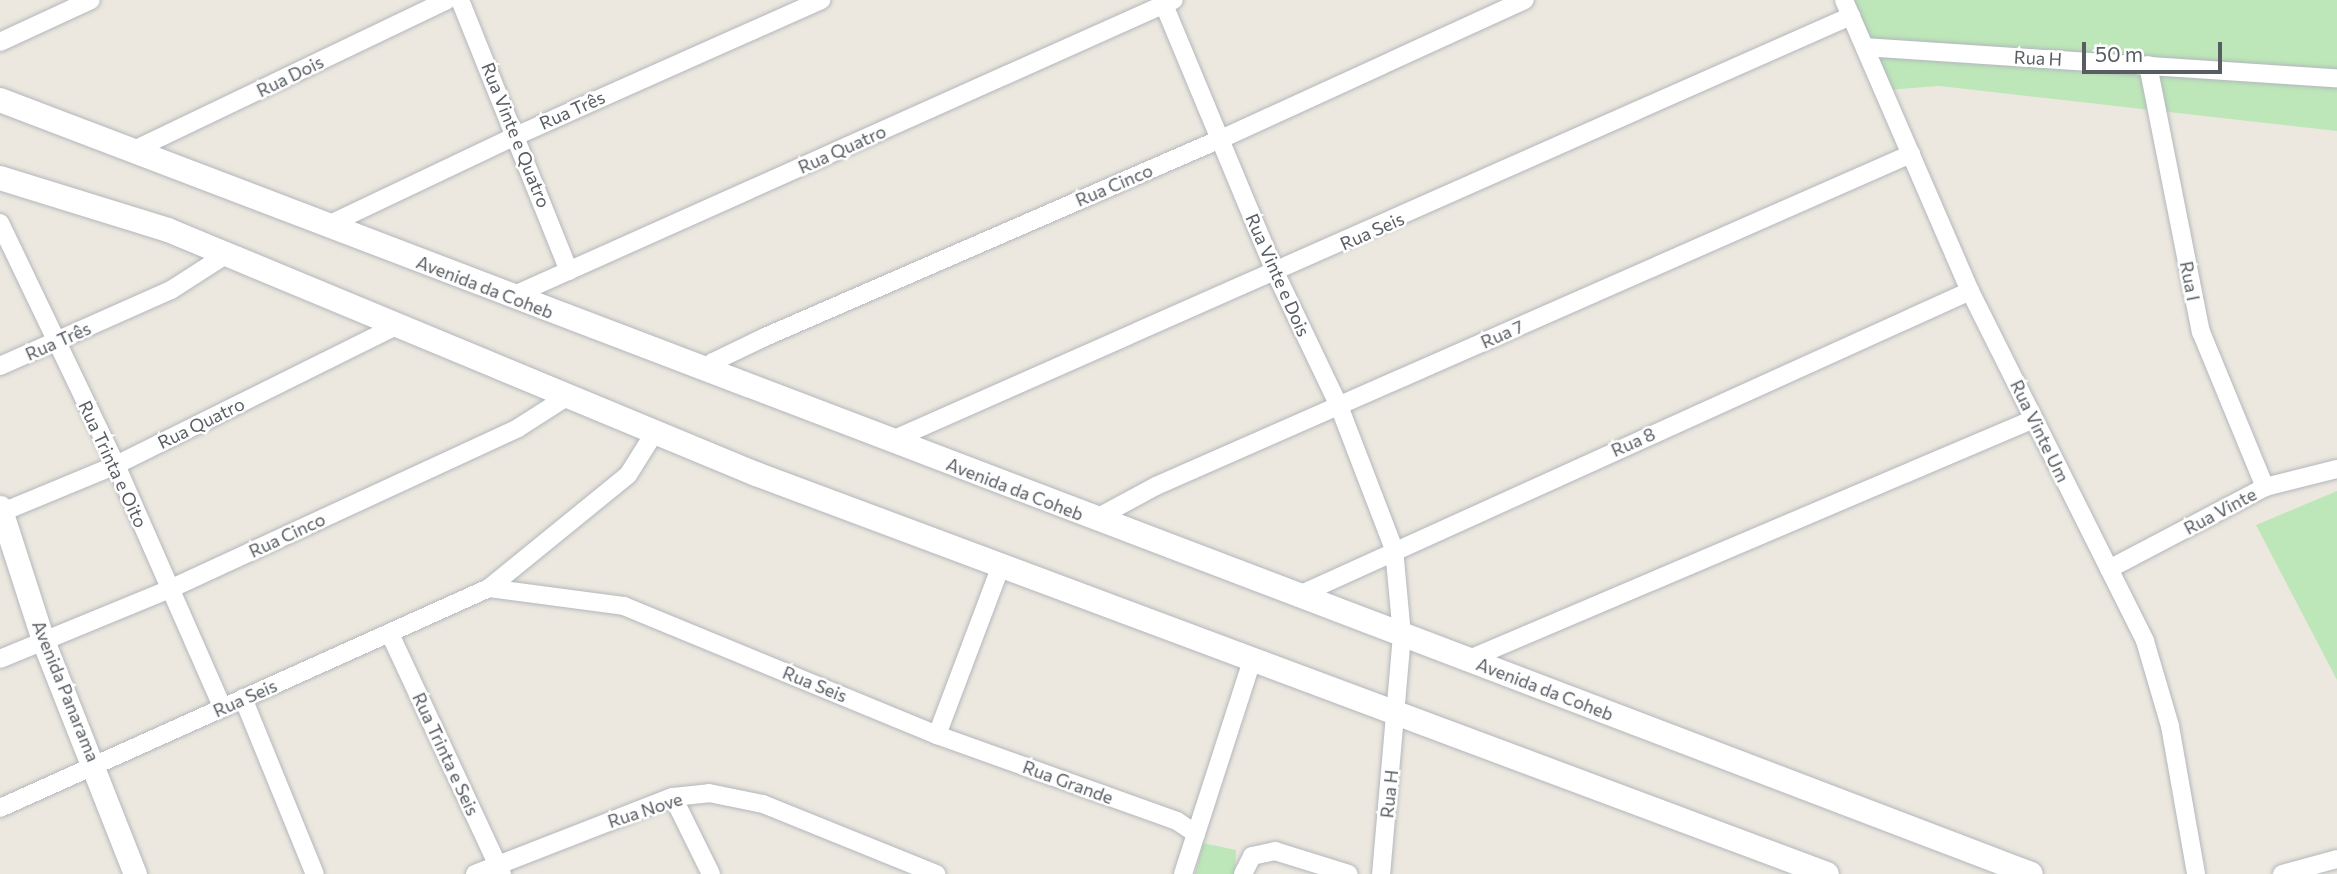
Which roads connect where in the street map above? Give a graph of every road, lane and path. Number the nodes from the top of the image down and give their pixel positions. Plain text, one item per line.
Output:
1 (91, 0) edge
2 (447, 0) edge
3 (460, 0) edge
4 (821, 0) edge
5 (1525, 0) edge
6 (1167, 1) edge
7 (1848, 8) edge
8 (0, 42) edge
9 (1865, 47) junction
10 (2148, 65) junction
11 (2337, 78) edge
12 (0, 100) edge
13 (518, 135) junction
14 (1221, 139) junction
15 (132, 151) junction
16 (1911, 154) junction
17 (0, 178) edge
18 (0, 223) edge
19 (326, 226) junction
20 (227, 254) junction
21 (569, 271) junction
22 (1276, 274) junction
23 (1970, 291) junction
24 (510, 298) junction
25 (398, 325) junction
26 (55, 344) junction
27 (0, 366) edge
28 (705, 371) junction
29 (568, 396) junction
30 (1339, 406) junction
31 (2034, 419) junction
32 (655, 432) junction
33 (890, 441) junction
34 (116, 465) junction
35 (2337, 469) edge
36 (2265, 487) junction
37 (1, 510) edge
38 (1095, 519) junction
39 (1394, 549) junction
40 (1001, 566) junction
41 (2109, 569) junction
42 (489, 588) junction
43 (170, 589) junction
44 (1297, 596) junction
45 (390, 634) junction
46 (1402, 635) junction
47 (44, 643) junction
48 (0, 659) edge
49 (1252, 660) junction
50 (1467, 660) junction
51 (243, 698) junction
52 (222, 708) junction
53 (1397, 714) junction
54 (937, 735) junction
55 (96, 766) junction
56 (673, 797) junction
57 (0, 808) edge
58 (1196, 834) junction
59 (2337, 859) edge
60 (499, 869) edge
61 (135, 874) edge
62 (315, 874) edge
63 (475, 874) edge
64 (710, 874) edge
65 (936, 874) edge
66 (1183, 874) edge
67 (1243, 874) edge
68 (1349, 874) edge
69 (1381, 874) edge
70 (1827, 874) edge
71 (2031, 874) edge
72 (2196, 874) edge
73 (2282, 874) edge

1 - 8 street
2 - 15 street, Rua Dois
3 - 13 street, Rua Vinte e Quatro
4 - 13 street, Rua Três
5 - 14 street, Rua Cinco
6 - 14 street, Rua Vinte e Dois
6 - 21 street, Rua Quatro
7 - 9 street, Rua Vinte Um
7 - 22 street, Rua Seis
9 - 10 street, Rua H
9 - 16 street, Rua Vinte Um
10 - 11 street, Rua H
10 - 36 street, Rua I
12 - 15 main road, Avenida da Coheb
13 - 19 street, Rua Três
13 - 21 street, Rua Vinte e Quatro
14 - 22 street, Rua Vinte e Dois
14 - 28 street, Rua Cinco
15 - 19 main road, Avenida da Coheb
16 - 23 street, Rua Vinte Um
16 - 30 street, Rua 7
17 - 20 main road
18 - 26 street, Rua Trinta e Oito
19 - 24 main road, Avenida da Coheb
20 - 25 main road
20 - 26 street, Rua Três
21 - 24 street, Rua Quatro
22 - 30 street, Rua Vinte e Dois
22 - 33 street, Rua Seis
23 - 31 street, Rua Vinte Um
23 - 39 street, Rua 8
24 - 28 main road, Avenida da Coheb
25 - 29 main road
25 - 34 street, Rua Quatro
26 - 27 street, Rua Três
26 - 34 street, Rua Trinta e Oito
28 - 33 main road, Avenida da Coheb
29 - 32 main road
29 - 43 street, Rua Cinco
30 - 38 street, Rua 7
30 - 39 street, Rua Vinte e Dois
31 - 41 street, Rua Vinte Um
31 - 50 street
32 - 40 main road
32 - 42 street, Rua Seis
33 - 38 main road, Avenida da Coheb
34 - 37 street, Rua Quatro
34 - 43 street, Rua Trinta e Oito
35 - 36 street, Rua Vinte
36 - 41 street, Rua Vinte
37 - 47 street, Avenida Panarama
38 - 44 main road, Avenida da Coheb
39 - 44 street, Rua 8
39 - 46 street, Rua Vinte e Dois
40 - 49 main road
40 - 54 street
41 - 72 street, Rua Vinte Um
42 - 45 street, Rua Seis
42 - 54 street, Rua Seis
43 - 47 street, Rua Cinco
43 - 52 street, Rua Trinta e Oito
44 - 46 main road, Avenida da Coheb
45 - 51 street, Rua Seis
45 - 60 street, Rua Trinta e Seis
46 - 50 main road, Avenida da Coheb
46 - 53 street, Rua H
47 - 48 street, Rua Cinco
47 - 55 street, Avenida Panarama
49 - 53 main road
49 - 58 street
50 - 71 main road, Avenida da Coheb
51 - 52 street, Rua Seis
51 - 62 street
52 - 55 street, Rua Seis
53 - 69 street, Rua H
53 - 70 main road
54 - 58 street, Rua Grande
55 - 57 street, Rua Seis
55 - 61 street, Avenida Panarama
56 - 60 street, Rua Nove
56 - 64 street
56 - 65 street, Rua Nove
58 - 66 street
59 - 73 street
60 - 63 street, Rua Nove
67 - 68 street

